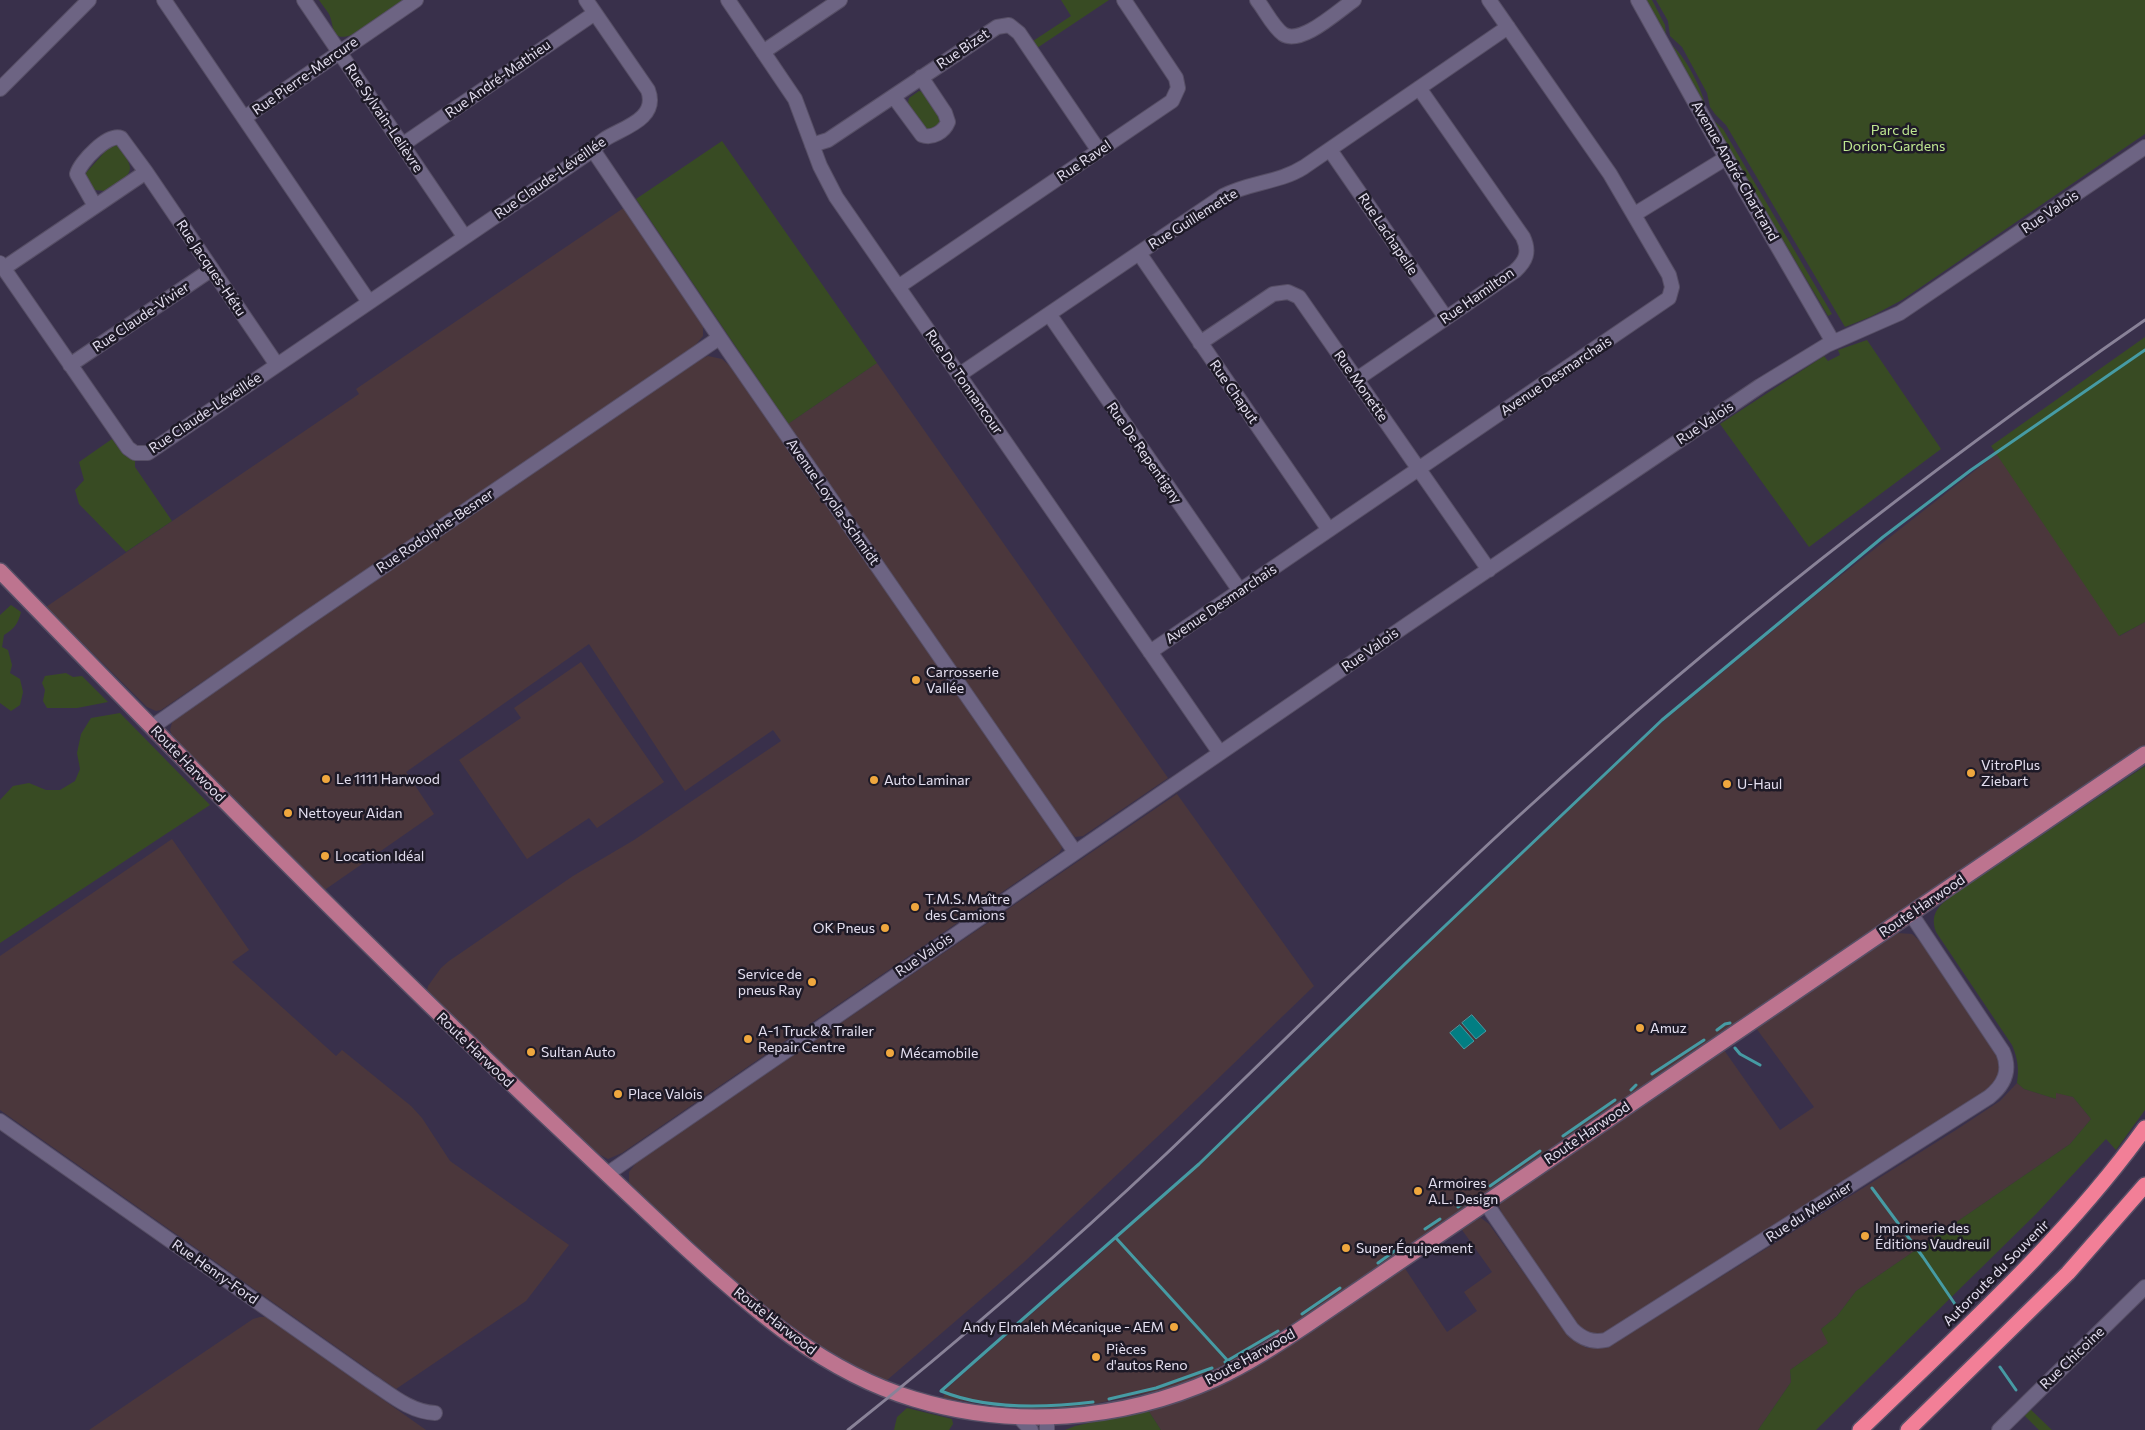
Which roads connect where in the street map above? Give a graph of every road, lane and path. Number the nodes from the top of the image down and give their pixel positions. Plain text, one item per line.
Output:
1 (88, 0) edge
2 (164, 0) edge
3 (304, 0) edge
4 (416, 0) edge
5 (586, 0) edge
6 (728, 0) edge
7 (840, 0) edge
8 (1124, 0) edge
9 (1257, 0) edge
10 (1354, 0) edge
11 (1489, 0) edge
12 (1638, 0) edge
13 (595, 13) junction
14 (1508, 27) junction
15 (340, 52) junction
16 (763, 52) junction
17 (921, 77) junction
18 (1419, 88) junction
19 (0, 89) edge
20 (894, 96) junction
21 (244, 118) junction
22 (402, 145) junction
23 (812, 145) junction
24 (2145, 148) edge
25 (593, 150) junction
26 (1330, 150) junction
27 (1099, 151) junction
28 (1726, 158) junction
29 (146, 172) junction
30 (95, 206) junction
31 (1634, 214) junction
32 (464, 236) junction
33 (1139, 253) junction
34 (2, 265) edge
35 (212, 269) junction
36 (898, 287) junction
37 (369, 302) junction
38 (1049, 314) junction
39 (1446, 318) junction
40 (719, 338) junction
41 (1833, 342) junction
42 (1200, 343) junction
43 (70, 365) junction
44 (277, 365) junction
45 (960, 375) junction
46 (1357, 379) junction
47 (1419, 470) junction
48 (1329, 530) junction
49 (1489, 570) junction
50 (0, 571) edge
51 (1240, 591) junction
52 (1150, 652) junction
53 (152, 726) junction
54 (1220, 753) junction
55 (2145, 754) edge
56 (1076, 852) junction
57 (1911, 914) junction
58 (0, 1121) edge
59 (2145, 1128) edge
60 (608, 1174) junction
61 (2145, 1185) edge
62 (1485, 1202) junction
63 (2145, 1287) edge
64 (435, 1413) dead end
65 (1019, 1417) junction
66 (1047, 1424) edge
67 (1031, 1430) edge
68 (1860, 1430) edge
69 (1908, 1430) edge
70 (1999, 1430) edge

1 - 19 street
2 - 21 street
3 - 15 street, Rue Sylvain-Lelièvre
4 - 15 street, Rue Pierre-Mercure
5 - 13 street, Rue Claude-Léveillée
6 - 16 street, Rue De Tonnancour
7 - 16 street
8 - 27 street, Rue Ravel
9 - 10 street
11 - 14 street, Avenue Desmarchais
12 - 28 street, Avenue André-Chartrand
13 - 22 street, Rue André-Mathieu
13 - 25 street, Rue Claude-Léveillée
14 - 18 street, Rue Guillemette
14 - 31 street, Avenue Desmarchais
15 - 21 street, Rue Pierre-Mercure
15 - 22 street, Rue Sylvain-Lelièvre
16 - 23 street, Rue De Tonnancour
17 - 20 street, Rue Bizet
17 - 20 street
17 - 27 street, Rue Bizet
18 - 26 street, Rue Guillemette
18 - 39 street, Rue Hamilton
20 - 23 street, Rue Bizet
21 - 37 street
22 - 32 street, Rue Sylvain-Lelièvre
23 - 36 street, Rue De Tonnancour
24 - 41 street, Rue Valois
25 - 32 street, Rue Claude-Léveillée
25 - 40 street, Avenue Loyola-Schmidt
26 - 33 street, Rue Guillemette
26 - 39 street, Rue Lachapelle
27 - 36 street, Rue Ravel
28 - 31 street
28 - 41 street, Avenue André-Chartrand
29 - 30 street
29 - 30 street, Rue Jacques-Hétu
29 - 35 street, Rue Jacques-Hétu
30 - 34 street
31 - 47 street, Avenue Desmarchais
32 - 37 street, Rue Claude-Léveillée
33 - 38 street, Rue Guillemette
33 - 42 street, Rue Chaput
34 - 43 street, Rue Claude-Léveillée
35 - 43 street, Rue Claude-Vivier
35 - 44 street, Rue Jacques-Hétu
36 - 45 street, Rue De Tonnancour
37 - 44 street, Rue Claude-Léveillée
38 - 45 street, Rue Guillemette
38 - 51 street, Rue De Repentigny
39 - 46 street, Rue Hamilton
40 - 53 street, Rue Rodolphe-Besner
40 - 56 street, Avenue Loyola-Schmidt
41 - 49 street, Rue Valois
42 - 46 street, Rue Monette
42 - 48 street, Rue Chaput
43 - 44 street, Rue Claude-Léveillée
45 - 52 street, Rue De Tonnancour
46 - 47 street, Rue Monette
47 - 48 street, Avenue Desmarchais
47 - 49 street, Rue Monette
48 - 51 street, Avenue Desmarchais
49 - 54 street, Rue Valois
50 - 53 main road, Route Harwood
51 - 52 street, Avenue Desmarchais
52 - 54 street, Rue De Tonnancour
53 - 60 main road, Route Harwood
54 - 56 street, Rue Valois
55 - 57 main road, Route Harwood
56 - 60 street, Rue Valois
57 - 62 main road, Route Harwood
57 - 62 street, Rue du Meunier
58 - 64 street, Rue Henry-Ford
59 - 68 highway, Autoroute du Souvenir
60 - 65 main road, Route Harwood
61 - 69 highway
62 - 66 main road, Route Harwood
63 - 70 street, Rue Chicoine
65 - 66 main road, Route Harwood
65 - 67 street

